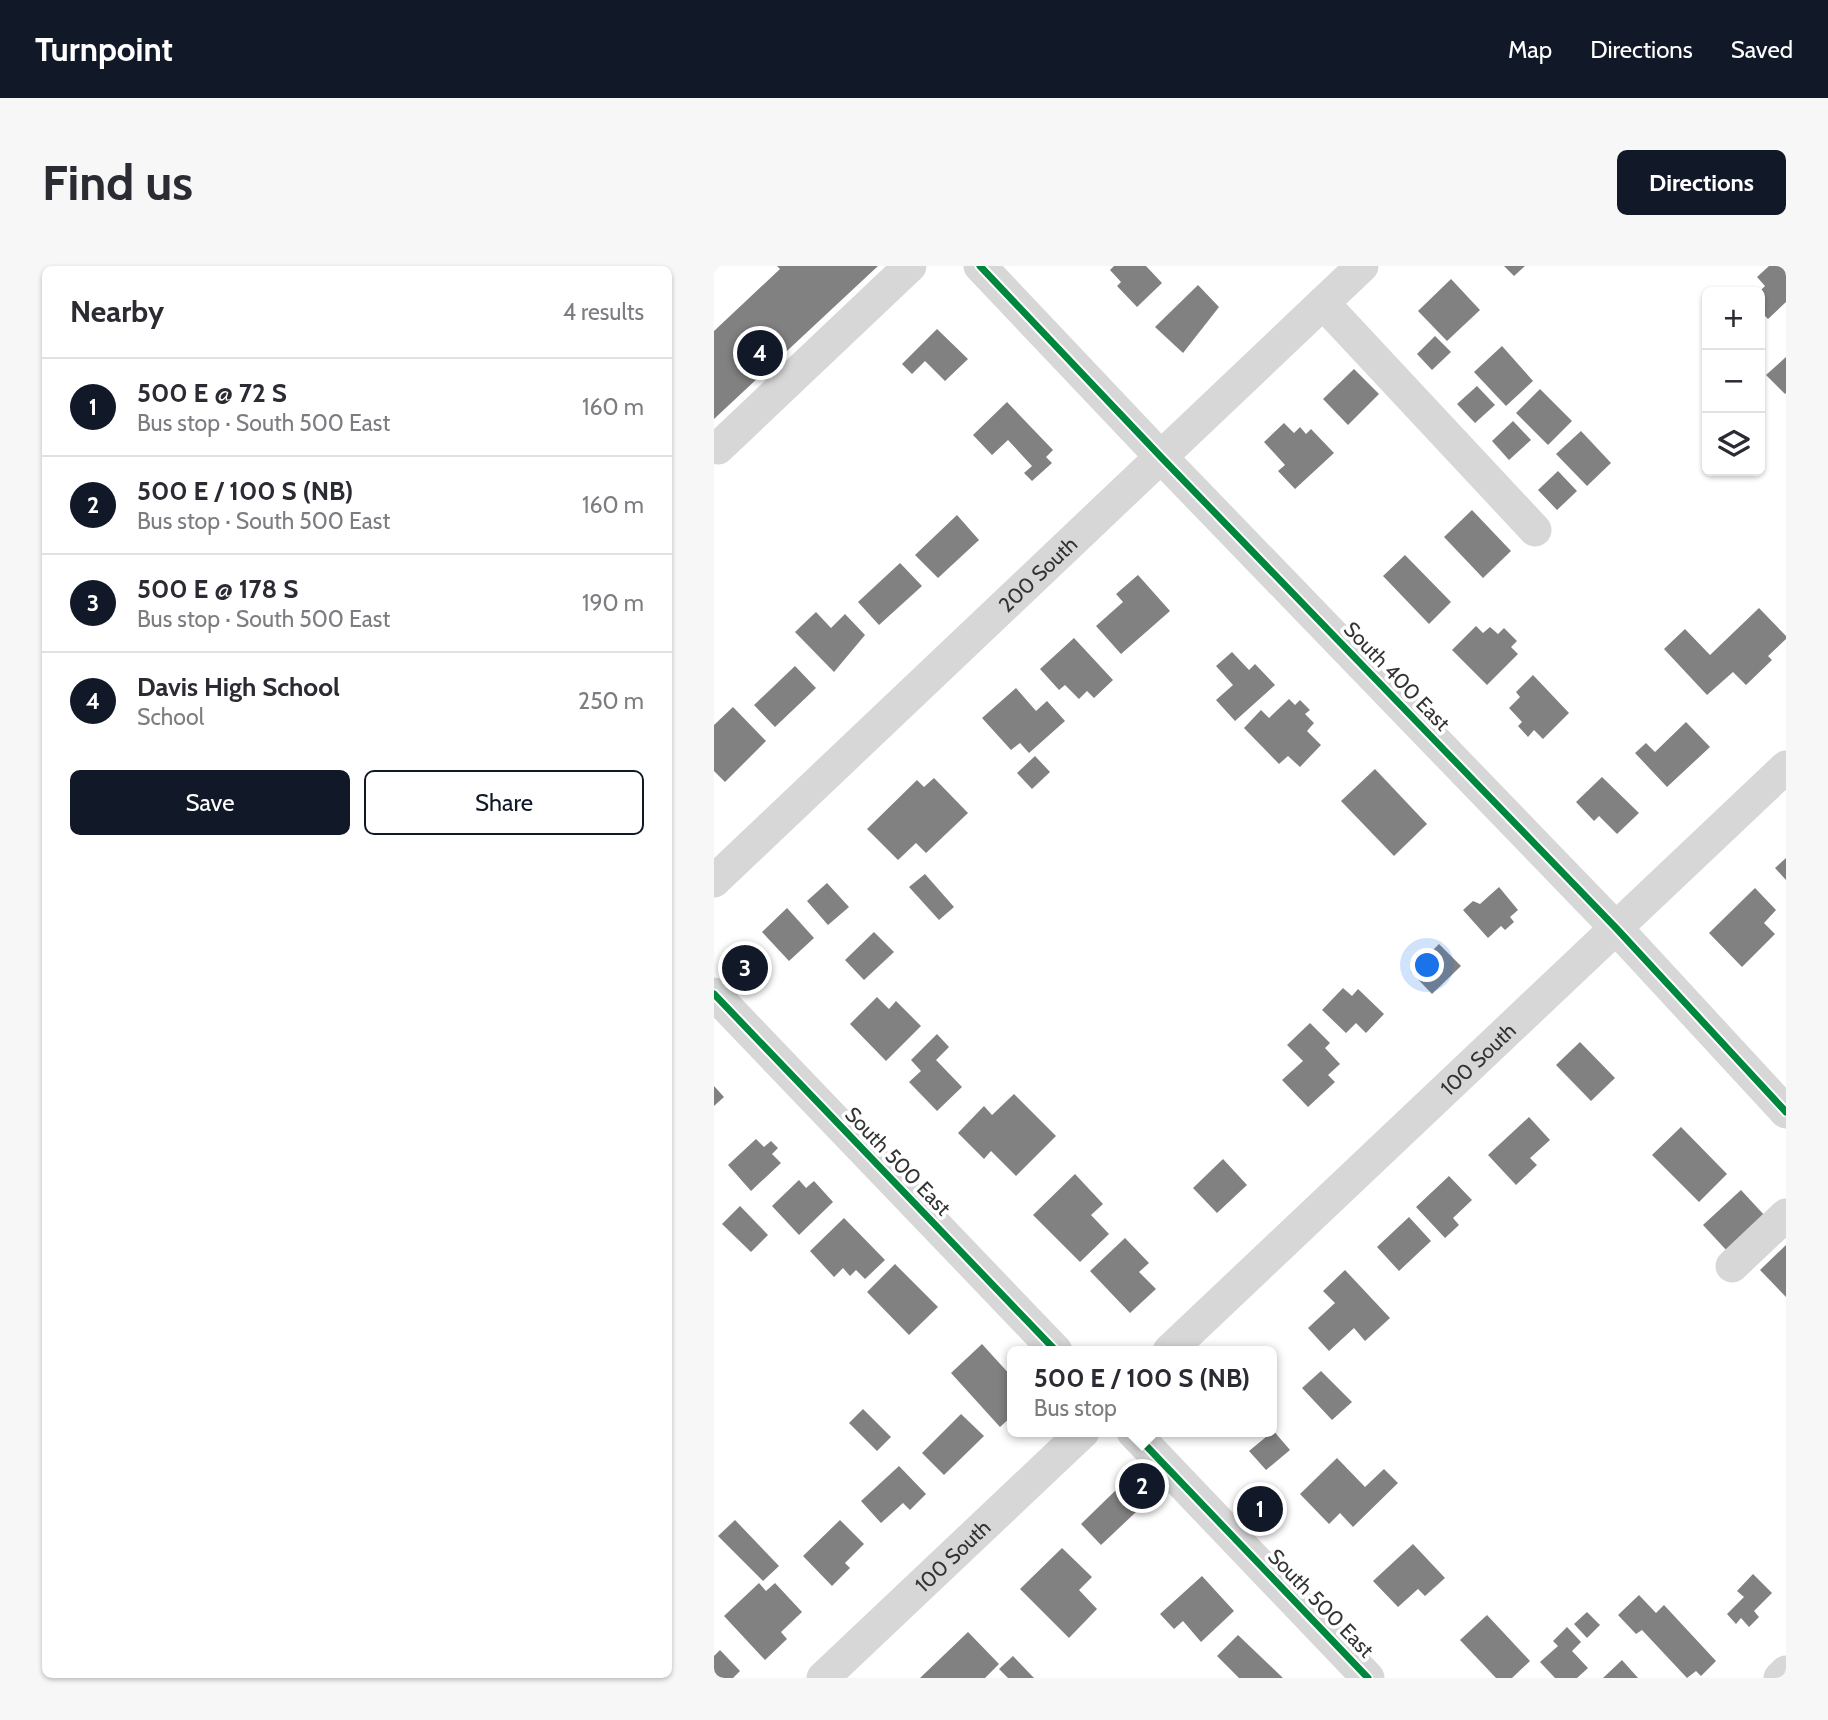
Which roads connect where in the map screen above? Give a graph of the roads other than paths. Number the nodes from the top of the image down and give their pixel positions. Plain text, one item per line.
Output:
1 (910, 266) edge
2 (980, 266) edge
3 (1362, 266) edge
4 (1323, 303) junction
5 (718, 448) dead end
6 (1161, 457) junction
7 (1535, 530) dead end
8 (1786, 768) edge
9 (714, 881) edge
10 (1616, 929) junction
11 (714, 994) edge
12 (1786, 1112) edge
13 (1786, 1214) edge
14 (1732, 1266) dead end
15 (1051, 1346) edge
16 (1174, 1346) edge
17 (1078, 1437) edge
18 (1138, 1437) edge
19 (1786, 1672) edge
20 (823, 1678) edge
21 (1368, 1678) edge
22 (1780, 1678) edge

1 - 5 street
2 - 6 street, South 400 East
3 - 4 street, 200 South
4 - 6 street, 200 South
4 - 7 street
6 - 9 street, 200 South
6 - 10 street, South 400 East
8 - 10 street, 100 South
10 - 12 street, South 400 East
10 - 16 street, 100 South
11 - 15 street, South 500 East
13 - 14 street
17 - 20 street, 100 South
18 - 21 street, South 500 East
19 - 22 street

